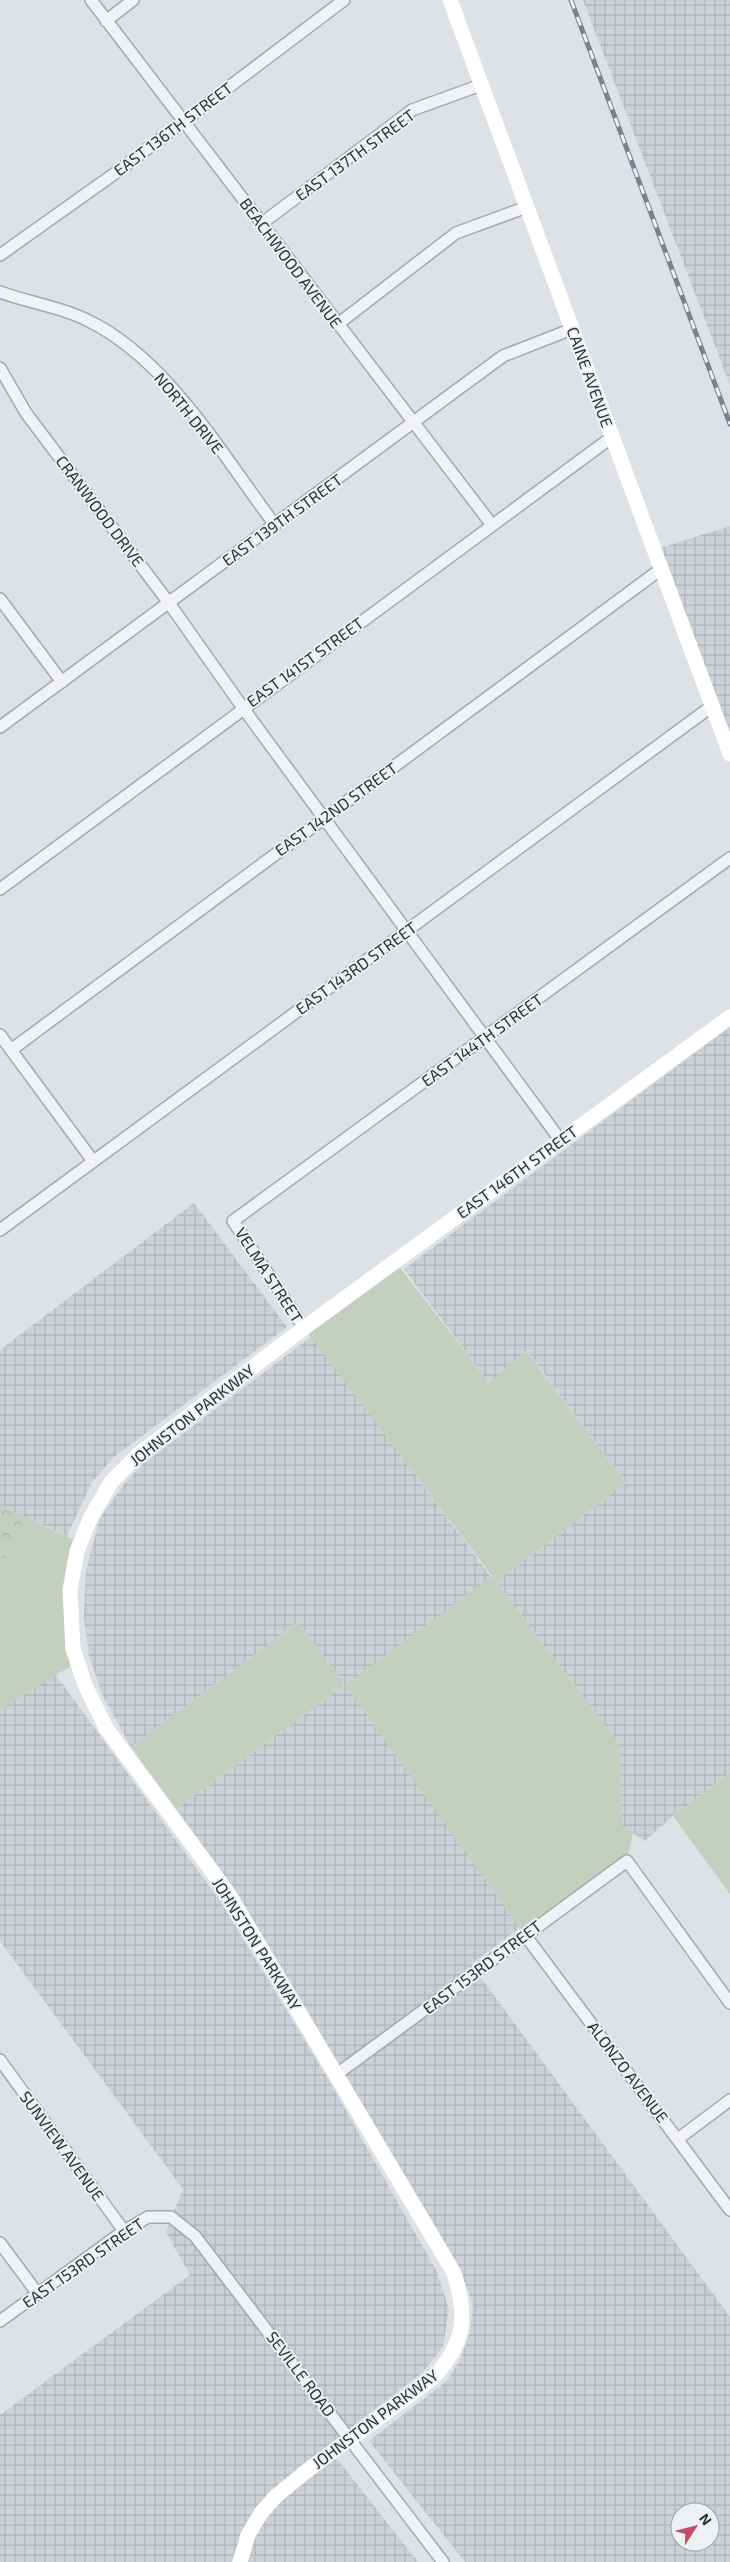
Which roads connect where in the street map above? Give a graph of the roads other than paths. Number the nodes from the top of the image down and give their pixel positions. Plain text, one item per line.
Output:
1 (90, 0) edge
2 (133, 0) edge
3 (344, 0) edge
4 (450, 0) edge
5 (106, 20) junction
6 (481, 84) junction
7 (184, 121) junction
8 (527, 207) junction
9 (261, 224) junction
10 (0, 256) edge
11 (0, 292) edge
12 (338, 324) junction
13 (572, 329) junction
14 (0, 368) edge
15 (413, 423) junction
16 (612, 437) junction
17 (275, 525) junction
18 (492, 525) junction
19 (661, 569) junction
20 (0, 599) edge
21 (169, 603) junction
22 (62, 682) junction
23 (712, 706) junction
24 (243, 708) junction
25 (0, 727) edge
26 (730, 754) edge
27 (324, 817) junction
28 (730, 858) edge
29 (0, 889) edge
30 (407, 930) junction
31 (730, 1017) edge
32 (0, 1035) edge
33 (484, 1037) junction
34 (11, 1050) junction
35 (561, 1141) junction
36 (93, 1161) junction
37 (234, 1222) joint
38 (0, 1230) edge
39 (304, 1328) junction
40 (525, 1935) junction
41 (730, 2003) edge
42 (0, 2060) edge
43 (337, 2074) junction
44 (730, 2100) edge
45 (678, 2139) junction
46 (730, 2210) edge
47 (171, 2217) joint
48 (124, 2231) junction
49 (0, 2243) edge
50 (38, 2294) junction
51 (0, 2321) edge
52 (350, 2439) junction
53 (240, 2562) edge
54 (443, 2562) edge

1 - 5 street, BEACHWOOD AVENUE
2 - 5 street
3 - 7 street, EAST 136TH STREET
4 - 6 street, CAINE AVENUE
5 - 7 street, BEACHWOOD AVENUE
6 - 8 street, CAINE AVENUE
6 - 9 street, EAST 137TH STREET
7 - 9 street, BEACHWOOD AVENUE
7 - 10 street, EAST 136TH STREET
8 - 12 street
8 - 13 street, CAINE AVENUE
9 - 12 street, BEACHWOOD AVENUE
11 - 17 street, NORTH DRIVE
12 - 15 street, BEACHWOOD AVENUE
13 - 15 street, EAST 139TH STREET
13 - 16 street, CAINE AVENUE
14 - 21 street, CRANWOOD DRIVE
15 - 17 street, EAST 139TH STREET
15 - 18 street, BEACHWOOD AVENUE
16 - 18 street, EAST 141ST STREET
16 - 19 street, CAINE AVENUE
17 - 21 street, EAST 139TH STREET
18 - 24 street, EAST 141ST STREET
19 - 23 street, CAINE AVENUE
19 - 27 street, EAST 142ND STREET
20 - 22 street
21 - 22 street, EAST 139TH STREET
21 - 24 street, CRANWOOD DRIVE
22 - 25 street, EAST 139TH STREET
23 - 26 street, CAINE AVENUE
23 - 30 street, EAST 143RD STREET
24 - 27 street, CRANWOOD DRIVE
24 - 29 street, EAST 141ST STREET
27 - 30 street, CRANWOOD DRIVE
27 - 34 street, EAST 142ND STREET
28 - 33 street, EAST 144TH STREET
30 - 33 street, CRANWOOD DRIVE
30 - 36 street, EAST 143RD STREET
31 - 35 street, EAST 146TH STREET
32 - 34 street
33 - 35 street, CRANWOOD DRIVE
33 - 37 street, EAST 144TH STREET
34 - 36 street
35 - 39 street, EAST 146TH STREET
36 - 38 street, EAST 143RD STREET
37 - 39 street, VELMA STREET
39 - 43 street, JOHNSTON PARKWAY
40 - 41 street, EAST 153RD STREET
40 - 43 street, EAST 153RD STREET
40 - 45 street, ALONZO AVENUE
42 - 48 street, SUNVIEW AVENUE
43 - 52 street, JOHNSTON PARKWAY
44 - 45 street
45 - 46 street, ALONZO AVENUE
47 - 48 street, EAST 153RD STREET
47 - 52 street, SEVILLE ROAD
48 - 50 street, EAST 153RD STREET
49 - 50 street
50 - 51 street, EAST 153RD STREET
52 - 53 street, JOHNSTON PARKWAY
52 - 54 street, SEVILLE ROAD

